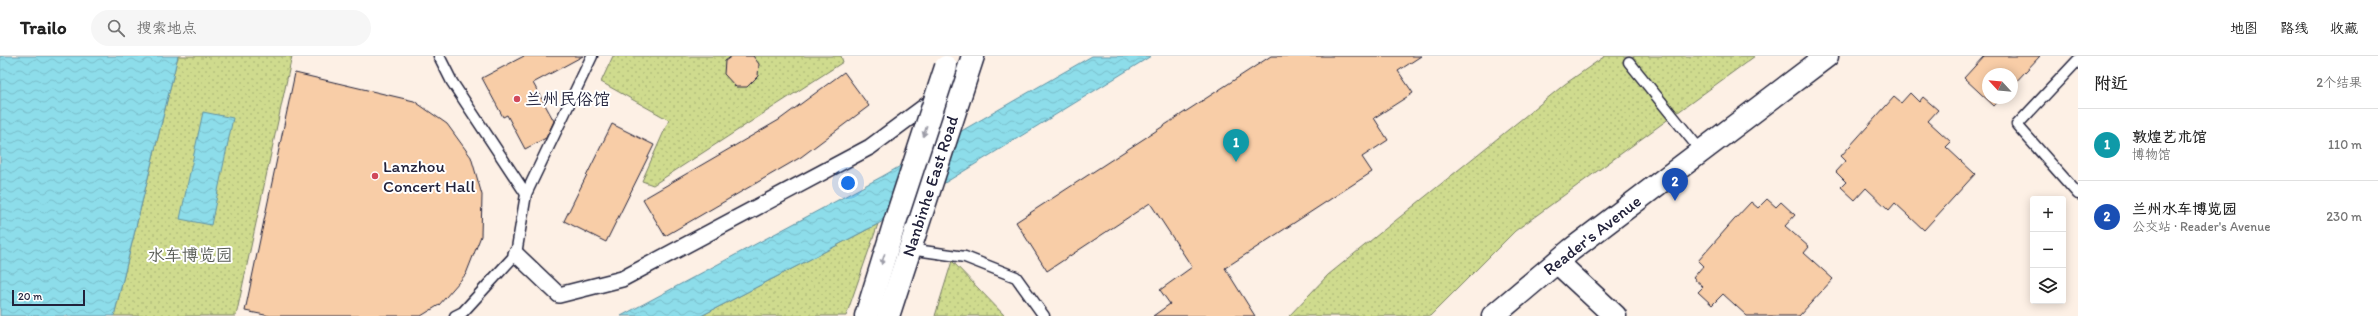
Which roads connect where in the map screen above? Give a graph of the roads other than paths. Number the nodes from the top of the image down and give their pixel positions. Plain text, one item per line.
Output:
1 (439, 56) edge
2 (592, 56) edge
3 (1827, 56) edge
4 (2078, 60) edge
5 (948, 62) edge
6 (1629, 62) dead end
7 (970, 65) edge
8 (1701, 151) junction
9 (526, 194) junction
10 (2078, 194) edge
11 (909, 249) junction
12 (516, 254) junction
13 (1556, 262) junction
14 (455, 316) edge
15 (866, 316) edge
16 (888, 316) edge
17 (1044, 316) edge
18 (1493, 316) edge
19 (1616, 316) edge

1 - 9 lane
2 - 9 lane
3 - 8 main road, Reader's Avenue
4 - 10 lane
5 -> 15 main road, Nanbinhe East Road, bridge
6 - 8 lane
7 - 11 main road, Nanbinhe East Road
7 - 12 street
8 - 13 main road, Reader's Avenue
9 - 12 lane
11 - 16 main road, Nanbinhe East Road
11 - 17 lane
12 - 14 lane
13 - 18 main road, Reader's Avenue
13 - 19 main road

